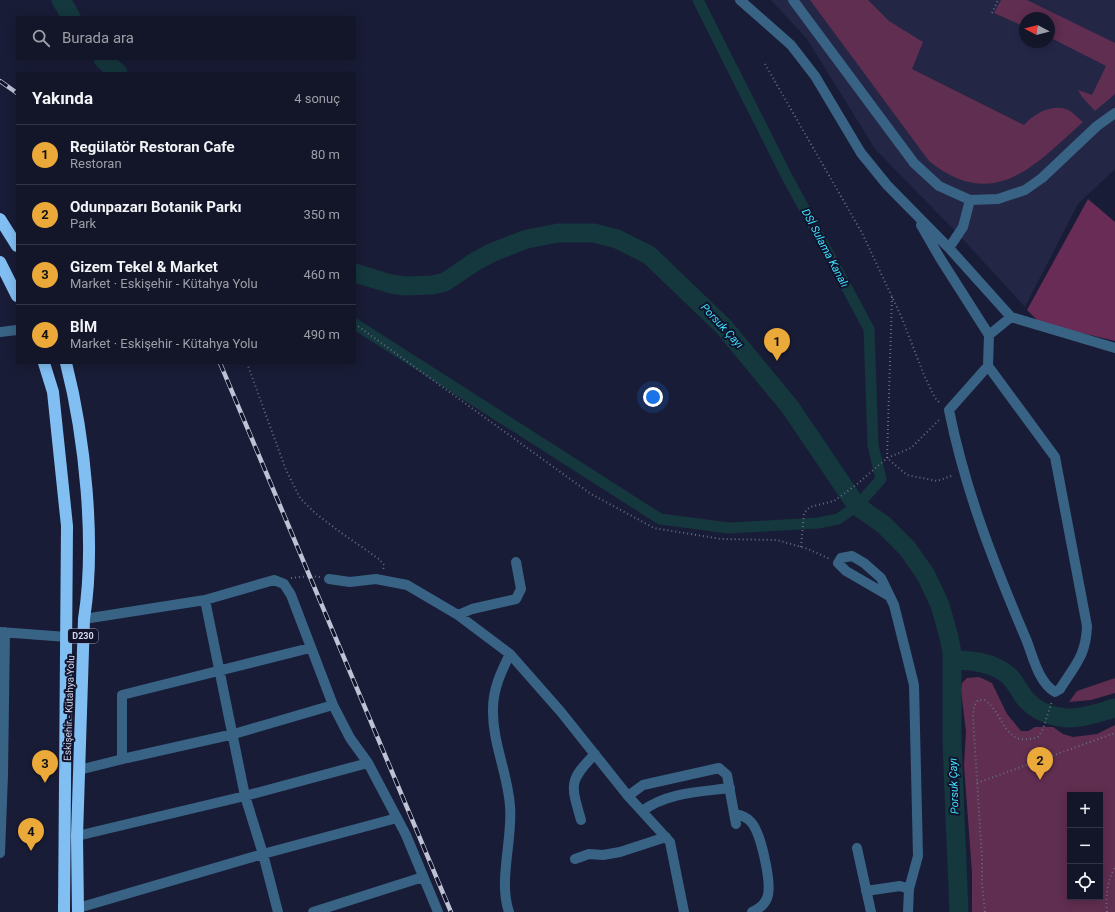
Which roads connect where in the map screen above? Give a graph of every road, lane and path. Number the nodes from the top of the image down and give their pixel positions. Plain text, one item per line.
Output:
1 (740, 0) edge
2 (793, 0) edge
3 (998, 0) edge
4 (992, 13) dead end
5 (765, 64) dead end
6 (1115, 113) edge
7 (970, 200) junction
8 (915, 214) junction
9 (0, 219) edge
10 (16, 244) edge
11 (950, 248) junction
12 (0, 262) edge
13 (16, 294) edge
14 (892, 296) junction
15 (1011, 317) junction
16 (356, 325) edge
17 (16, 330) edge
18 (0, 332) edge
19 (989, 335) junction
20 (1115, 348) edge
21 (44, 364) edge
22 (66, 364) edge
23 (246, 364) edge
24 (988, 366) junction
25 (949, 410) junction
26 (887, 458) junction
27 (963, 472) junction
28 (801, 547) junction
29 (516, 562) dead end
30 (838, 563) junction
31 (329, 579) joint
32 (274, 580) junction
33 (382, 580) junction
34 (889, 596) junction
35 (205, 600) junction
36 (458, 615) junction
37 (84, 619) junction
38 (2, 632) edge
39 (67, 637) junction
40 (310, 648) junction
41 (510, 654) junction
42 (220, 669) junction
43 (1052, 703) dead end
44 (333, 705) junction
45 (1115, 733) edge
46 (234, 734) junction
47 (595, 754) junction
48 (127, 758) junction
49 (368, 763) junction
50 (79, 770) junction
51 (977, 783) junction
52 (730, 788) junction
53 (245, 796) junction
54 (628, 796) junction
55 (642, 811) junction
56 (397, 818) junction
57 (581, 820) dead end
58 (77, 836) junction
59 (666, 837) junction
60 (857, 848) dead end
61 (0, 853) edge
62 (263, 854) junction
63 (576, 859) dead end
64 (1115, 866) edge
65 (423, 877) junction
66 (909, 888) junction
67 (866, 891) junction
68 (78, 910) edge
69 (64, 912) edge
70 (278, 912) edge
71 (314, 912) edge
72 (438, 912) edge
73 (509, 912) edge
74 (684, 912) edge
75 (752, 912) edge
76 (871, 912) edge
77 (908, 912) edge
78 (985, 912) edge
79 (1107, 912) edge

1 - 8 street
2 - 7 street
3 - 4 path
5 - 14 path
6 - 7 street
7 - 11 street
8 - 11 street
8 - 19 street
9 - 10 highway
11 - 15 street
12 - 13 highway
14 - 25 path
14 - 26 path
15 - 19 street
15 - 20 street
16 - 28 path
17 - 18 street
19 - 24 street
21 - 39 highway, Eskişehir - Kütahya Yolu / D230
22 - 37 highway, Eskişehir - Kütahya Yolu / D230
23 - 33 path
24 - 25 street
24 - 27 street
25 - 26 path
25 - 27 street
26 - 27 path
26 - 28 path
28 - 30 path
29 - 36 street
30 - 34 street
30 - 34 street
31 - 32 path
31 - 33 street
32 - 35 street
32 - 40 street
33 - 36 street
34 - 66 street
35 - 37 street
35 - 42 street
36 - 41 street
37 - 50 highway, Eskişehir - Kütahya Yolu / D230
38 - 39 street
38 - 61 street
39 - 69 highway, Eskişehir - Kütahya Yolu / D230
40 - 42 street
40 - 44 street
41 - 47 street
41 - 73 street
42 - 46 street
42 - 48 street
43 - 51 path
44 - 46 street
44 - 49 street
45 - 51 path
46 - 48 street
46 - 53 street
47 - 54 street
47 - 57 street
48 - 50 street
49 - 53 street
49 - 56 street
50 - 58 highway, Eskişehir - Kütahya Yolu / D230
51 - 78 path
52 - 54 street
52 - 55 street
52 - 75 street
53 - 58 street
53 - 62 street
54 - 55 street
55 - 59 street
56 - 62 street
56 - 65 street
58 - 68 highway, Eskişehir - Kütahya Yolu / D230
59 - 63 street
59 - 74 street
60 - 67 street
62 - 68 street
62 - 70 street
64 - 79 path
65 - 71 street
65 - 72 street
66 - 67 street
66 - 77 street
67 - 76 street

